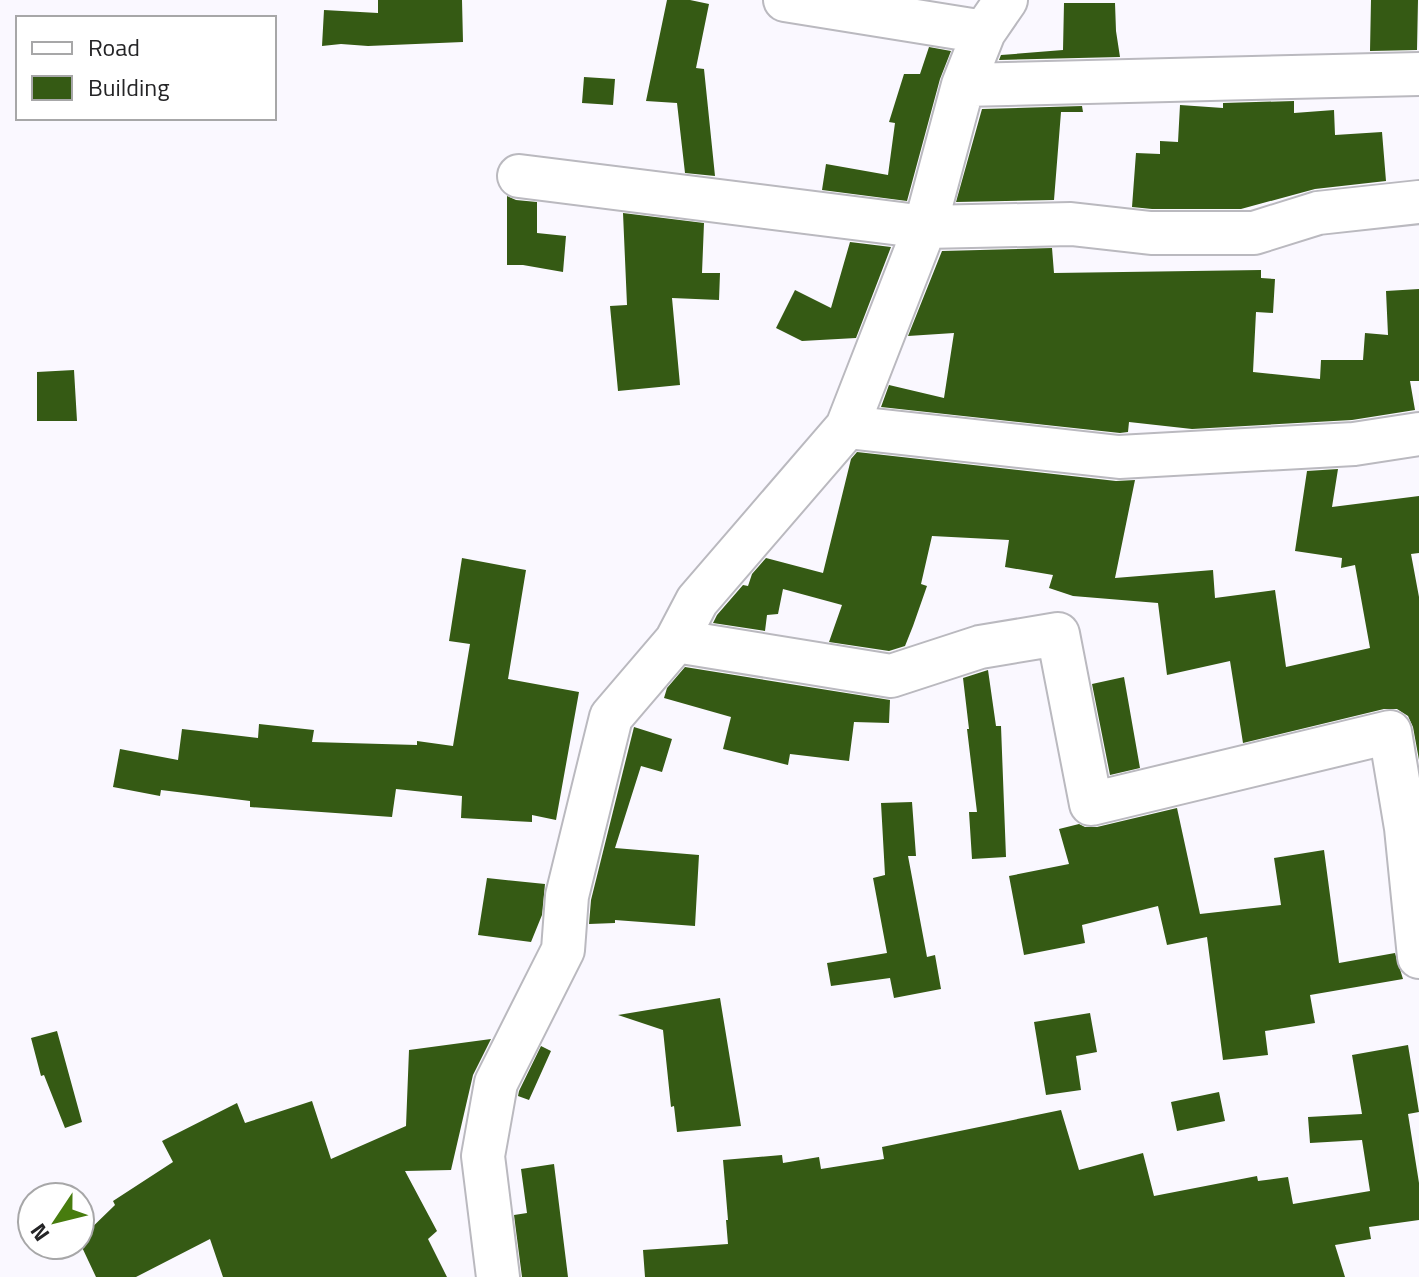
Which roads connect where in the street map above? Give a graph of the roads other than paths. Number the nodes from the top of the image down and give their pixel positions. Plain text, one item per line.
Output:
1 (785, 0) edge
2 (995, 16) edge
3 (1419, 74) edge
4 (963, 85) junction
5 (519, 176) dead end
6 (1419, 202) edge
7 (925, 227) junction
8 (847, 427) junction
9 (1419, 434) edge
10 (676, 641) junction
11 (1413, 827) edge
12 (1419, 957) edge
13 (498, 1277) edge

1 - 2 street
2 - 4 street
3 - 4 street
4 - 7 street
5 - 7 street
6 - 7 street
7 - 8 street
8 - 9 street
8 - 10 street
10 - 11 street
10 - 13 street
11 - 12 street

